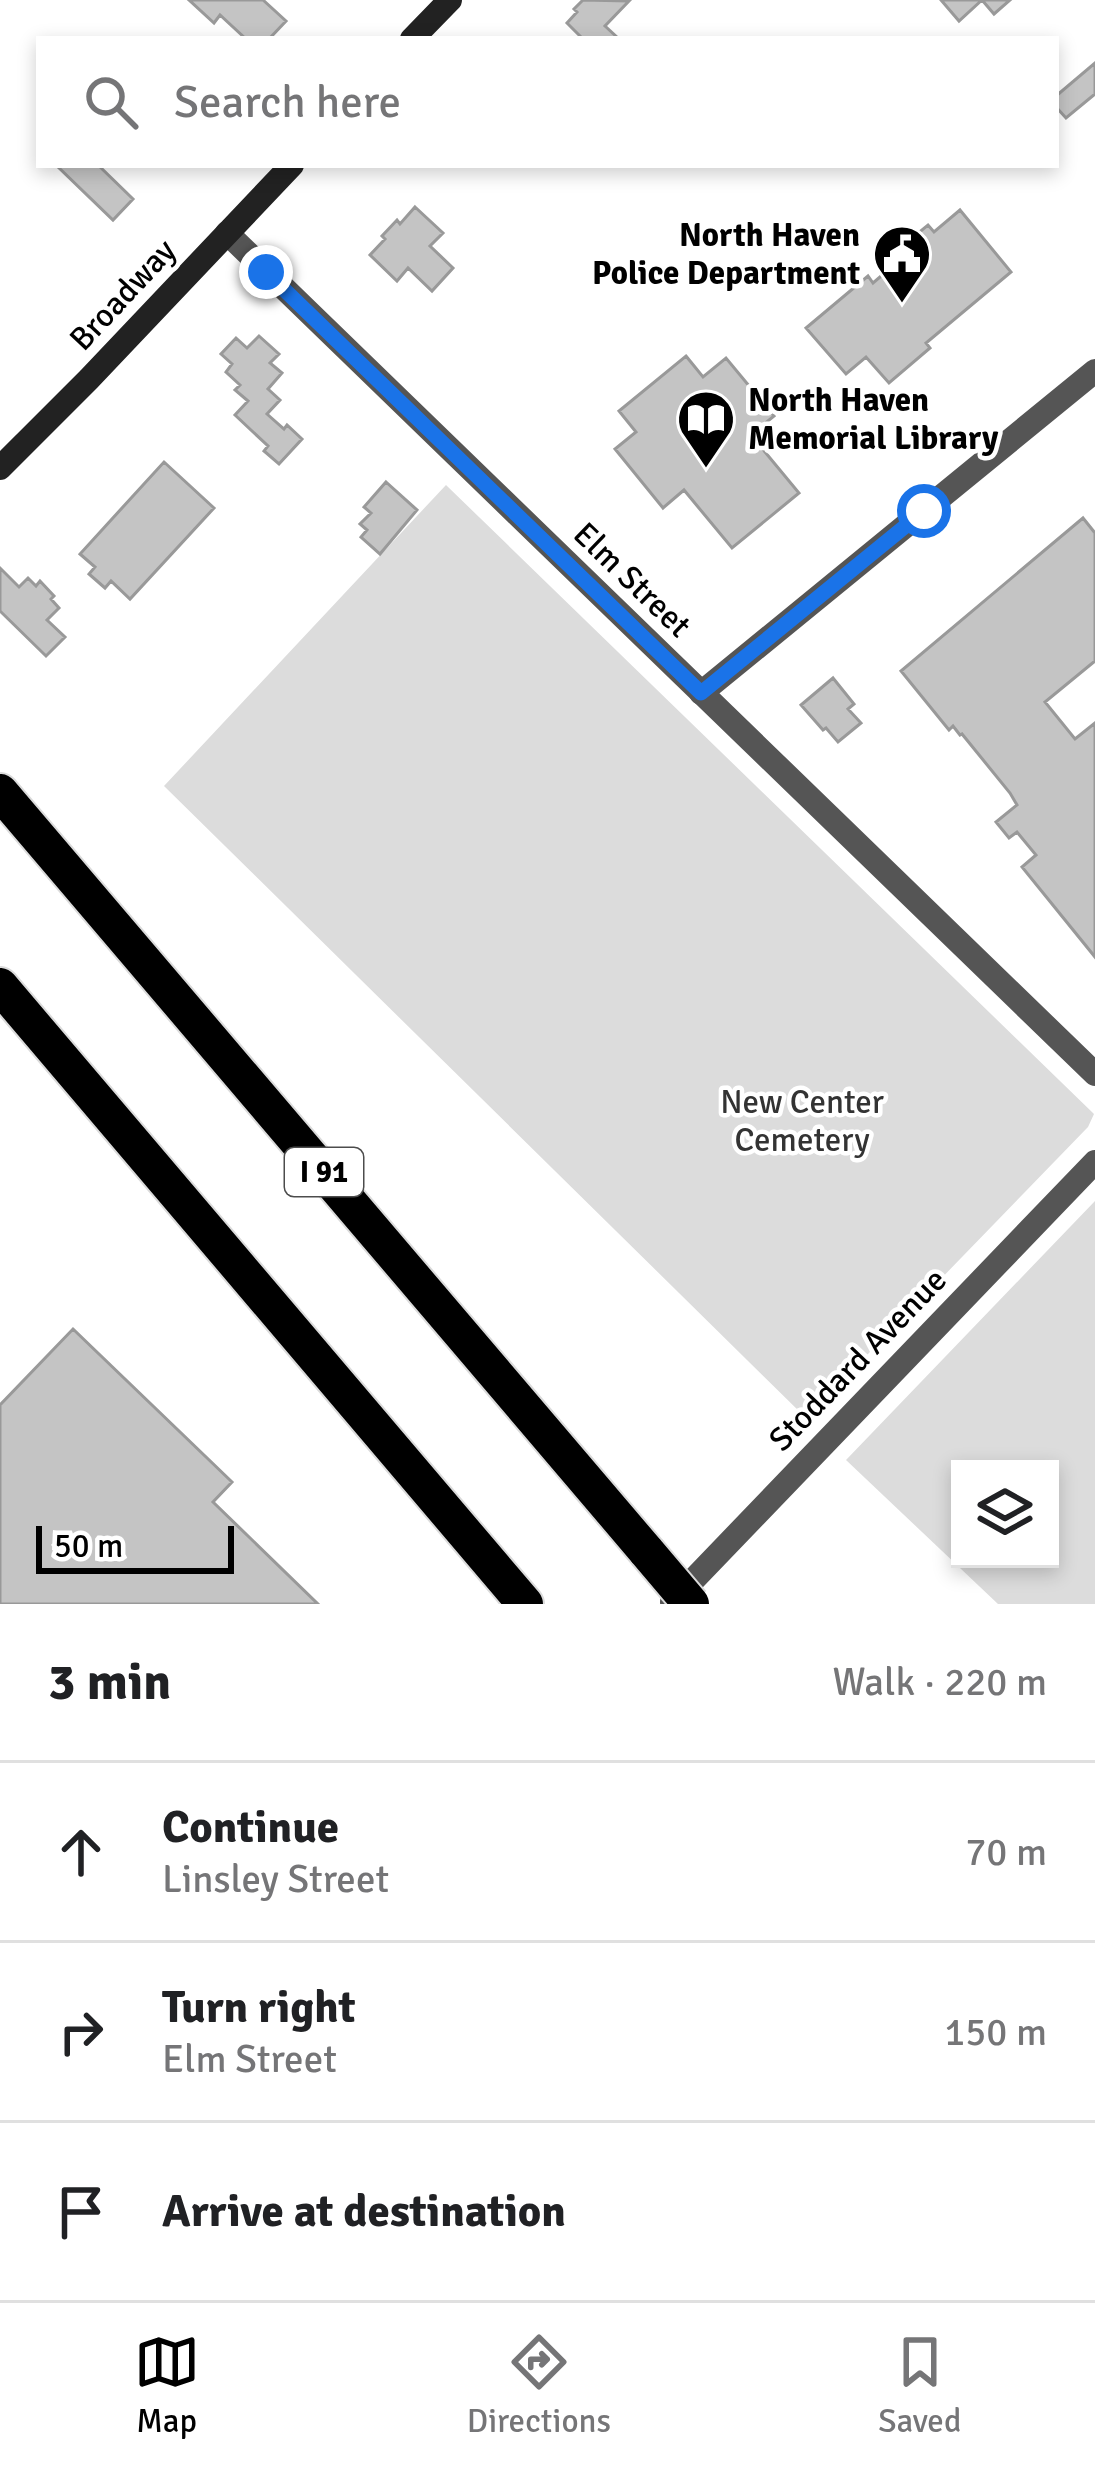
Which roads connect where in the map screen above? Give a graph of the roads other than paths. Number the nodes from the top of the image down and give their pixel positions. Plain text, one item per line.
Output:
1 (450, 0) edge
2 (415, 36) edge
3 (289, 168) edge
4 (227, 233) junction
5 (1095, 371) edge
6 (0, 468) edge
7 (701, 693) junction
8 (0, 792) edge
9 (0, 986) edge
10 (1095, 1074) edge
11 (1095, 1162) edge
12 (525, 1604) edge
13 (670, 1604) edge
14 (691, 1604) edge

1 - 2 main road
3 - 4 main road, Broadway
4 - 6 main road, Broadway
4 - 7 street, Elm Street
5 - 7 street
7 - 10 street, Elm Street
8 - 14 highway, I 91, bridge
9 - 12 highway
11 - 13 street, Stoddard Avenue

